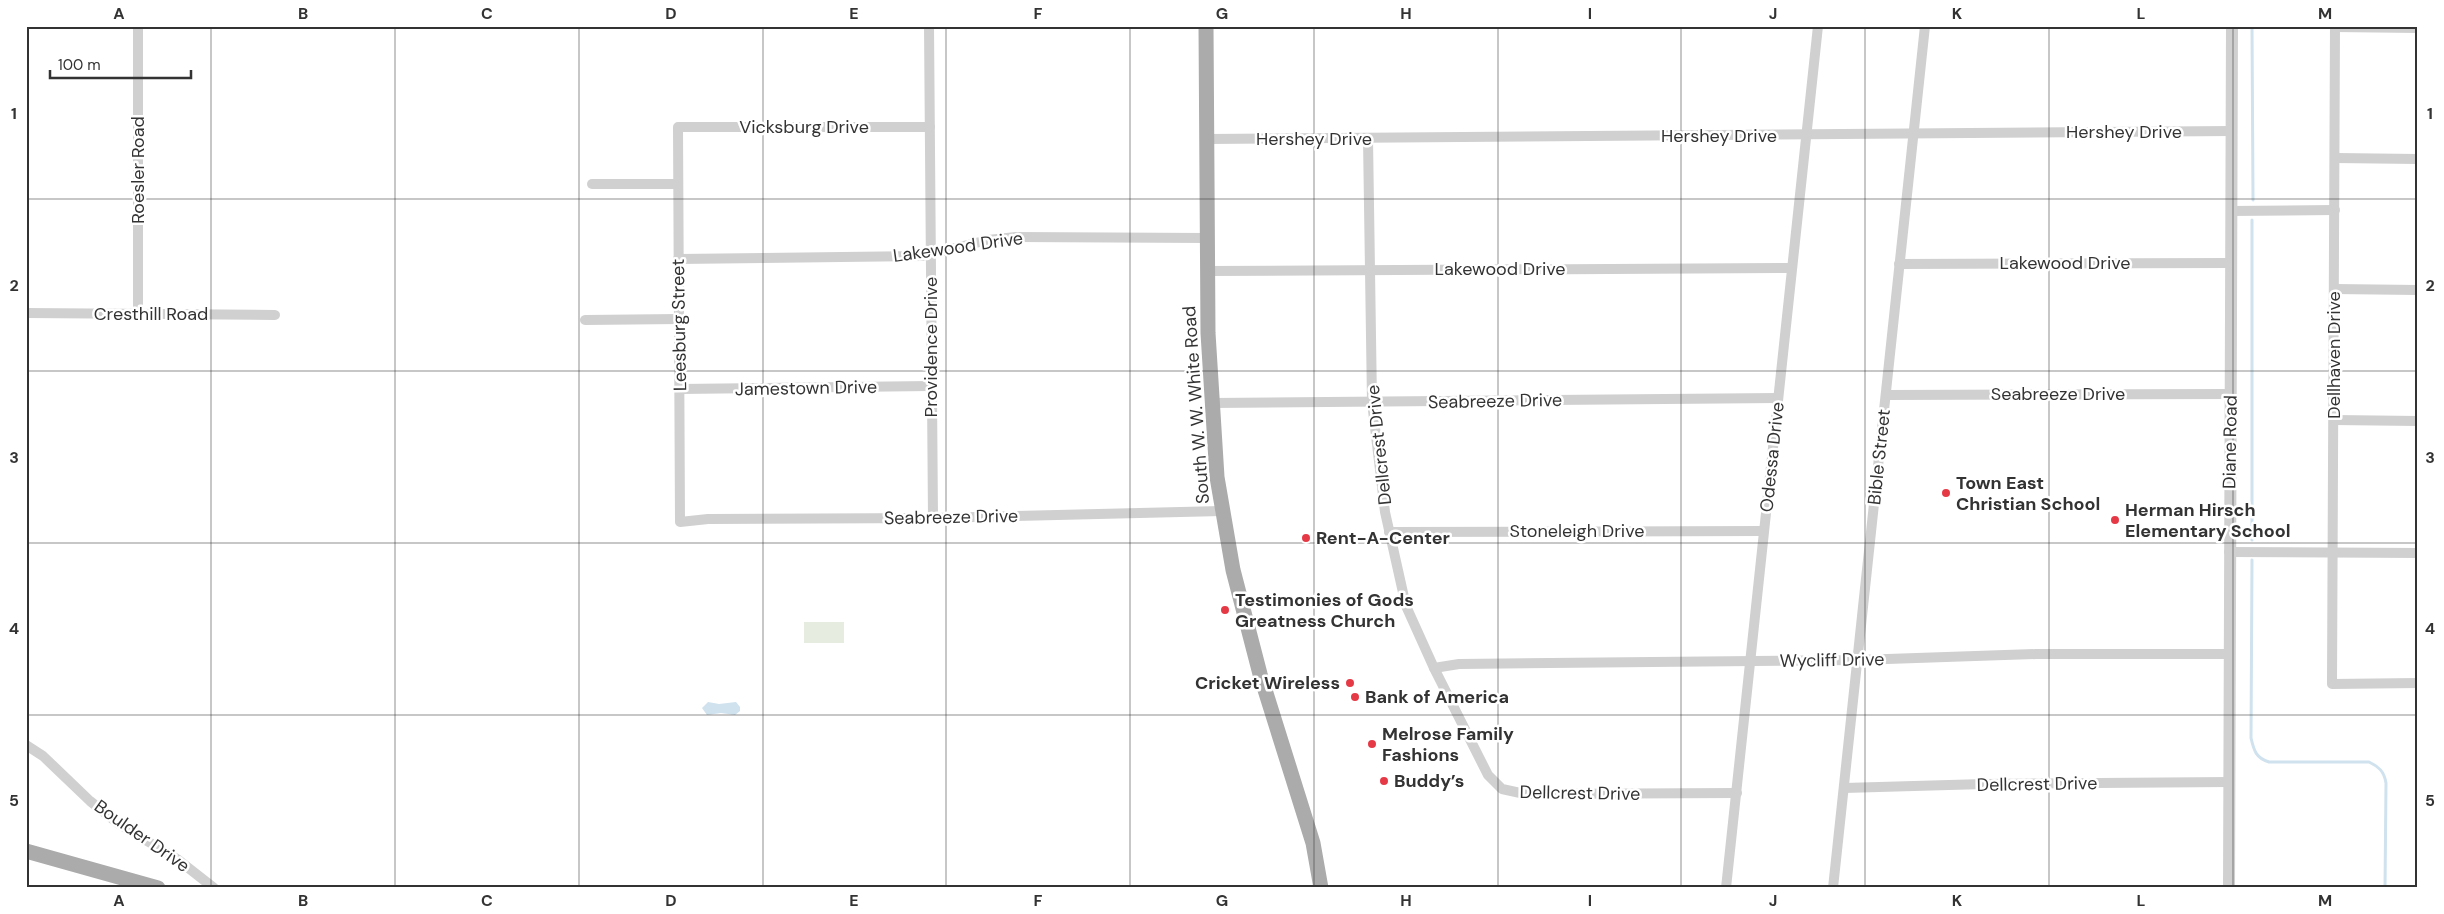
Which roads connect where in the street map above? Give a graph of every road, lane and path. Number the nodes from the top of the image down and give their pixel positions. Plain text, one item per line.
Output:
1 (138, 26) edge
2 (929, 26) edge
3 (1206, 26) edge
4 (1818, 26) edge
5 (1925, 26) edge
6 (2232, 26) edge
7 (2335, 27) edge
8 (2418, 28) edge
9 (678, 127) joint
10 (930, 127) junction
11 (2232, 131) junction
12 (1914, 134) junction
13 (1806, 136) junction
14 (1207, 139) junction
15 (1368, 139) junction
16 (2335, 158) junction
17 (2418, 159) edge
18 (592, 184) dead end
19 (678, 184) junction
20 (2335, 210) junction
21 (2231, 211) junction
22 (1207, 238) junction
23 (930, 255) junction
24 (678, 259) junction
25 (2231, 262) junction
26 (1899, 264) junction
27 (1792, 268) junction
28 (1370, 270) junction
29 (1208, 271) junction
30 (2334, 289) junction
31 (2418, 290) edge
32 (26, 313) edge
33 (138, 314) junction
34 (275, 315) dead end
35 (679, 319) junction
36 (585, 320) dead end
37 (931, 386) junction
38 (680, 389) junction
39 (2231, 394) junction
40 (1886, 395) junction
41 (1778, 398) junction
42 (1372, 402) junction
43 (1212, 403) junction
44 (2334, 420) junction
45 (2418, 421) edge
46 (1222, 511) junction
47 (932, 518) junction
48 (680, 522) joint
49 (1764, 530) junction
50 (1389, 532) junction
51 (2229, 552) junction
52 (2333, 552) junction
53 (2418, 553) edge
54 (2230, 654) junction
55 (1858, 660) junction
56 (1750, 662) junction
57 (1434, 668) junction
58 (2418, 684) edge
59 (26, 745) edge
60 (2230, 782) junction
61 (1844, 788) junction
62 (1738, 793) junction
63 (26, 850) edge
64 (1322, 884) edge
65 (158, 888) edge
66 (214, 888) edge
67 (1726, 888) edge
68 (1833, 888) edge
69 (2230, 888) edge

1 - 33 street, Roesler Road
2 - 10 street, Providence Drive
3 - 14 main road, South W. W. White Road
4 - 13 street, Odessa Drive
5 - 12 street, Bible Street
6 - 11 street, Diane Road
7 - 8 street
7 - 16 street, Dellhaven Drive
9 - 10 street, Vicksburg Drive
9 - 19 street, Leesburg Street
10 - 23 street, Providence Drive
11 - 12 street, Hershey Drive
11 - 21 street, Diane Road
12 - 13 street, Hershey Drive
12 - 26 street, Bible Street
13 - 15 street, Hershey Drive
13 - 27 street, Odessa Drive
14 - 15 street, Hershey Drive
14 - 22 main road, South W. W. White Road
15 - 28 street, Dellcrest Drive
16 - 17 street
16 - 20 street, Dellhaven Drive
18 - 19 street
19 - 24 street, Leesburg Street
20 - 21 street
20 - 30 street, Dellhaven Drive
21 - 25 street, Diane Road
22 - 23 street, Lakewood Drive
22 - 29 main road, South W. W. White Road
23 - 24 street, Lakewood Drive
23 - 37 street, Providence Drive
24 - 35 street, Leesburg Street
25 - 26 street, Lakewood Drive
25 - 39 street, Diane Road
26 - 40 street, Bible Street
27 - 28 street, Lakewood Drive
27 - 41 street, Odessa Drive
28 - 29 street, Lakewood Drive
28 - 42 street, Dellcrest Drive
29 - 43 main road, South W. W. White Road
30 - 31 street
30 - 44 street, Dellhaven Drive
32 - 33 street, Cresthill Road
33 - 34 street, Cresthill Road
35 - 36 street
35 - 38 street, Leesburg Street
37 - 38 street, Jamestown Drive
37 - 47 street, Providence Drive
38 - 48 street, Leesburg Street
39 - 40 street, Seabreeze Drive
39 - 51 street, Diane Road
40 - 55 street, Bible Street
41 - 42 street, Seabreeze Drive
41 - 49 street, Odessa Drive
42 - 43 street, Seabreeze Drive
42 - 50 street, Dellcrest Drive
43 - 46 main road, South W. W. White Road
44 - 45 street
44 - 52 street, Dellhaven Drive
46 - 47 street, Seabreeze Drive
46 - 64 main road, South W. W. White Road
47 - 48 street, Seabreeze Drive
49 - 50 street, Stoneleigh Drive
49 - 56 street, Odessa Drive
50 - 57 street, Dellcrest Drive
51 - 52 street
51 - 54 street, Diane Road
52 - 53 street
52 - 58 street, Dellhaven Drive
54 - 55 street, Wycliff Drive
54 - 60 street, Diane Road
55 - 56 street, Wycliff Drive
55 - 61 street, Bible Street
56 - 57 street, Wycliff Drive
56 - 62 street, Odessa Drive
57 - 62 street, Dellcrest Drive
59 - 66 street, Boulder Drive
60 - 61 street, Dellcrest Drive
60 - 69 street, Diane Road
61 - 68 street, Bible Street
62 - 67 street, Odessa Drive
63 - 65 main road

